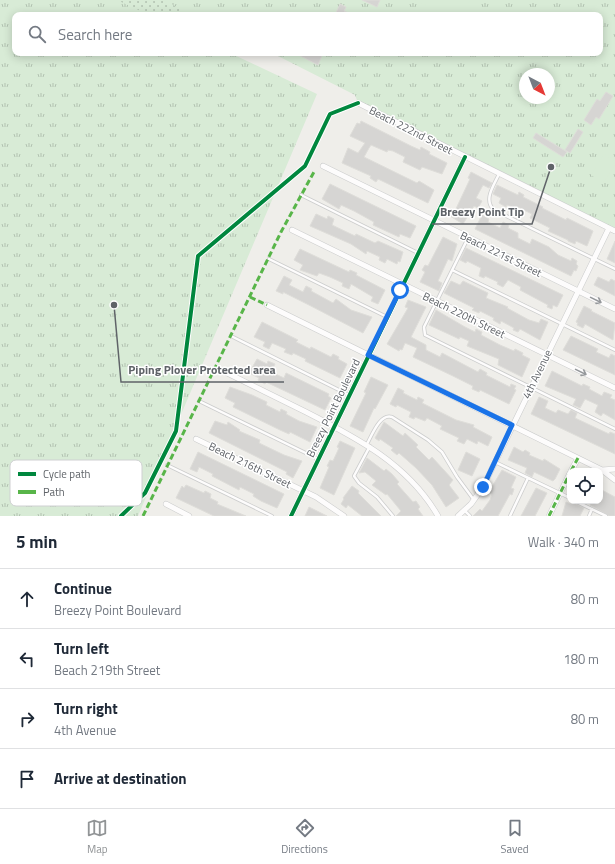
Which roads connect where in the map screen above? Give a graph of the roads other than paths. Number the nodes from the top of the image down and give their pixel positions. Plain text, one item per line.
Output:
1 (358, 104) dead end
2 (465, 157) junction
3 (323, 166) dead end
4 (499, 174) junction
5 (301, 195) dead end
6 (434, 221) junction
7 (609, 228) junction
8 (292, 230) dead end
9 (615, 231) edge
10 (468, 238) junction
11 (418, 253) junction
12 (269, 258) dead end
13 (594, 258) junction
14 (615, 269) edge
15 (452, 270) junction
16 (403, 285) junction
17 (578, 291) junction
18 (436, 302) junction
19 (267, 305) dead end
20 (615, 309) edge
21 (387, 317) junction
22 (562, 324) junction
23 (230, 336) dead end
24 (615, 350) edge
25 (368, 355) junction
26 (547, 355) junction
27 (221, 370) dead end
28 (531, 387) junction
29 (615, 388) edge
30 (349, 395) junction
31 (199, 401) dead end
32 (512, 425) junction
33 (334, 426) junction
34 (615, 428) edge
35 (196, 439) dead end
36 (368, 445) junction
37 (578, 458) junction
38 (318, 459) junction
39 (495, 462) junction
40 (167, 465) dead end
41 (573, 468) edge
42 (604, 469) junction
43 (615, 469) edge
44 (615, 473) edge
45 (528, 478) junction
46 (567, 480) edge
47 (615, 480) edge
48 (303, 490) junction
49 (560, 493) junction
50 (567, 496) edge
51 (474, 501) junction
52 (166, 504) dead end
53 (581, 504) edge
54 (592, 510) junction
55 (465, 511) junction
56 (190, 516) edge
57 (272, 516) edge
58 (291, 516) edge
59 (344, 516) edge
60 (393, 516) edge
61 (438, 516) edge
62 (458, 516) edge
63 (470, 516) edge
64 (510, 516) edge
65 (549, 516) edge
66 (589, 516) edge
67 (606, 516) edge

1 - 2 street, Beach 222nd Street
2 - 4 street, Beach 222nd Street
2 - 6 street, Breezy Point Boulevard
3 - 6 street, Beach 221st Street
4 - 7 street, Beach 222nd Street
4 - 13 lane
5 - 11 lane
6 - 10 street, Beach 221st Street
6 - 11 street, Breezy Point Boulevard
7 - 9 street, Beach 222nd Street
7 - 13 street, 4th Avenue
8 - 16 street, Beach 220th Street
10 - 15 lane
10 - 17 street, Beach 221st Street
11 - 16 street, Breezy Point Boulevard
12 - 21 lane
13 - 14 lane
13 - 17 street, 4th Avenue
15 - 18 lane
15 - 22 lane
16 - 18 street, Beach 220th Street
16 - 21 street, Breezy Point Boulevard
17 -> 20 street, Beach 221st Street
17 - 22 street, 4th Avenue
18 - 26 street, Beach 220th Street
18 - 28 lane
19 - 25 street
21 - 25 street, Breezy Point Boulevard
22 - 24 lane
22 - 26 street, 4th Avenue
23 - 30 lane
25 - 30 street, Breezy Point Boulevard
25 - 32 street
26 - 28 street, 4th Avenue
26 -> 29 street, Beach 220th Street
27 - 33 street
28 - 32 street, 4th Avenue
28 - 34 lane
30 - 33 street, Breezy Point Boulevard
31 - 38 lane
32 - 37 street
32 - 39 street, 4th Avenue
33 - 36 street
33 - 38 street, Breezy Point Boulevard
35 - 48 street, Beach 216th Street
36 - 51 lane
36 - 60 lane
36 - 61 street
37 - 41 street
37 - 42 street
38 - 48 street, Breezy Point Boulevard
39 - 45 lane
39 - 51 street, 4th Avenue
40 - 57 lane
42 - 43 street
42 - 44 street
42 - 47 street
45 - 49 lane
45 - 64 lane
46 - 49 street
48 - 58 street, Breezy Point Boulevard
48 - 59 street, Beach 216th Street
49 - 50 lane
49 - 65 street
51 - 55 street, 4th Avenue
52 - 56 street
53 - 54 lane
54 - 66 lane
54 - 67 lane
55 - 62 street, 4th Avenue
55 - 63 lane

